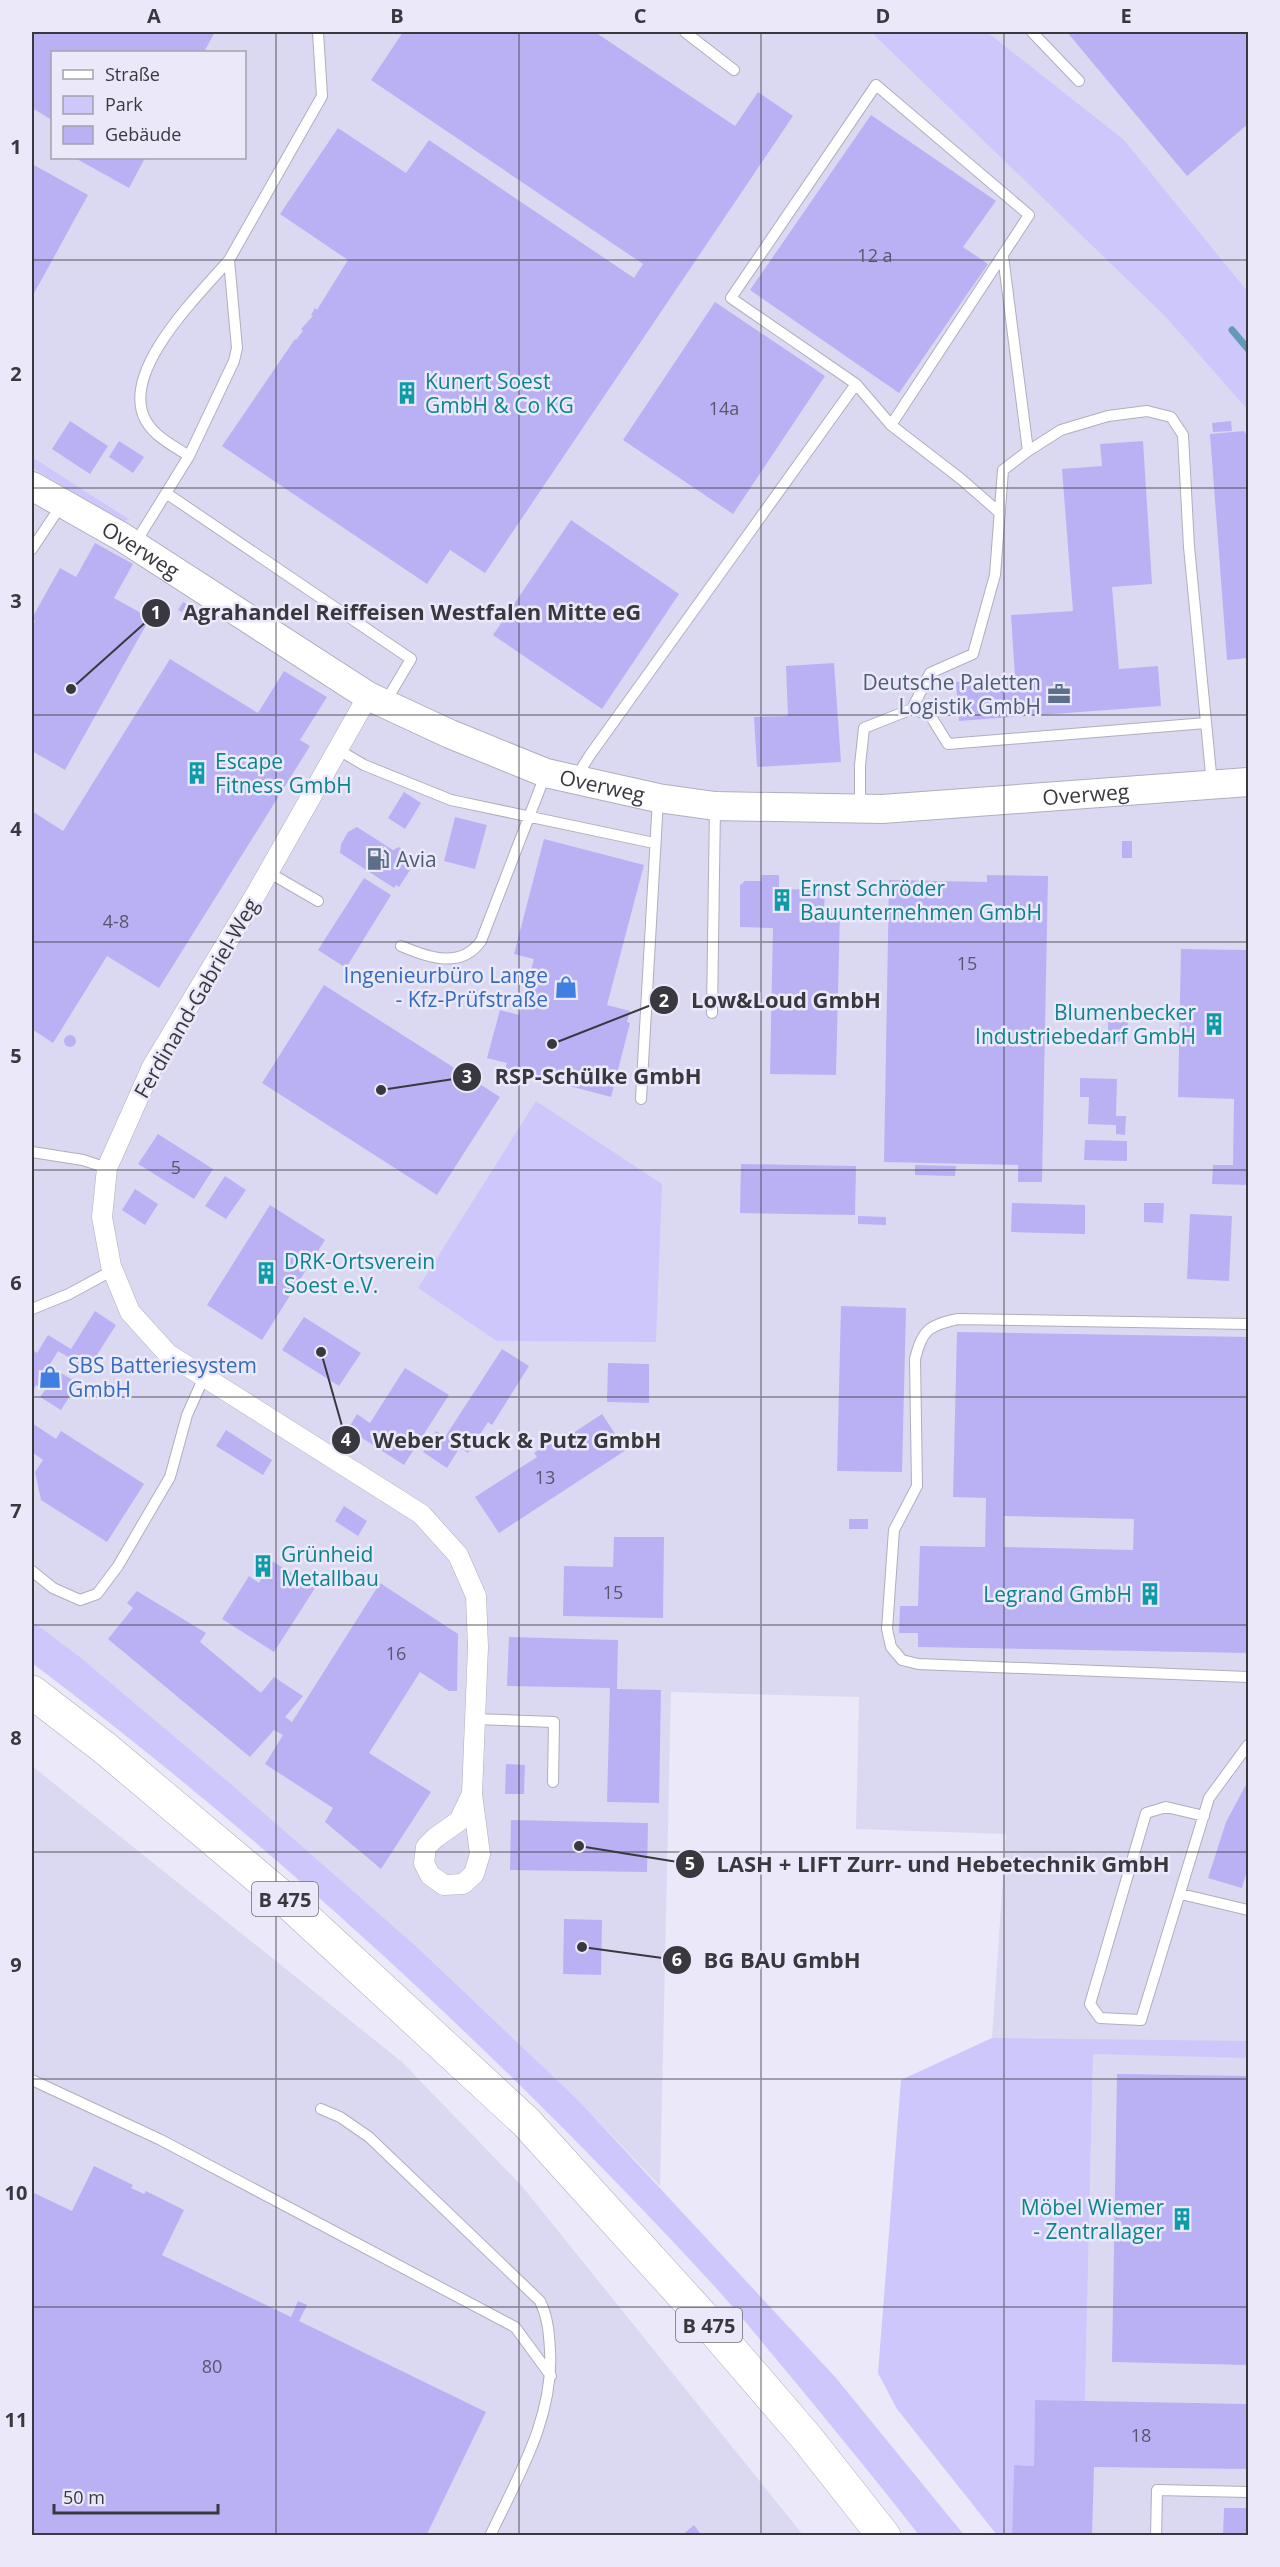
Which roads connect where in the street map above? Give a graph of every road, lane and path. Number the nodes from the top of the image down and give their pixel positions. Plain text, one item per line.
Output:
1 (318, 32) edge
2 (685, 32) edge
3 (1032, 32) edge
4 (734, 70) dead end
5 (1079, 81) dead end
6 (1003, 256) junction
7 (229, 260) junction
8 (856, 384) junction
9 (891, 425) junction
10 (1028, 451) junction
11 (189, 456) junction
12 (32, 486) edge
13 (166, 493) junction
14 (62, 503) junction
15 (1000, 513) junction
16 (134, 545) junction
17 (32, 549) edge
18 (377, 700) junction
19 (912, 709) junction
20 (1206, 723) junction
21 (337, 748) junction
22 (546, 773) junction
23 (575, 779) junction
24 (1248, 782) edge
25 (1212, 785) junction
26 (658, 798) junction
27 (715, 806) junction
28 (860, 809) junction
29 (530, 815) junction
30 (654, 843) junction
31 (268, 872) junction
32 (318, 901) dead end
33 (401, 946) dead end
34 (712, 1013) dead end
35 (641, 1099) dead end
36 (32, 1152) edge
37 (107, 1168) junction
38 (113, 1270) junction
39 (32, 1309) edge
40 (1248, 1324) edge
41 (204, 1377) junction
42 (32, 1571) edge
43 (1248, 1677) edge
44 (32, 1692) edge
45 (475, 1719) junction
46 (1248, 1745) edge
47 (553, 1782) dead end
48 (472, 1794) dead end
49 (1204, 1816) junction
50 (1181, 1894) junction
51 (1248, 1910) edge
52 (32, 2080) edge
53 (321, 2109) dead end
54 (552, 2376) junction
55 (1248, 2492) edge
56 (490, 2535) edge
57 (884, 2535) edge
58 (1156, 2535) edge

1 - 7 lane
2 - 4 lane
3 - 5 lane
6 - 8 lane
6 - 9 lane
6 - 10 lane
7 - 11 lane
7 - 11 lane
8 - 9 lane
8 - 23 lane
9 - 15 lane
10 - 15 lane
10 - 20 lane
11 - 13 lane
12 - 14 street, Overweg
13 - 16 lane
13 - 18 lane
14 - 16 street, Overweg
14 - 17 lane
15 - 19 lane
16 - 18 street, Overweg
18 - 21 street, Ferdinand-Gabriel-Weg
18 - 22 street, Overweg
19 - 20 lane
19 - 28 lane
20 - 25 lane
21 - 29 lane
21 - 31 street, Ferdinand-Gabriel-Weg
22 - 23 street, Overweg
22 - 29 lane
23 - 26 street, Overweg
24 - 25 street, Overweg
25 - 28 street, Overweg
26 - 27 street, Overweg
26 - 30 lane
27 - 28 street, Overweg
27 - 34 lane
29 - 30 lane
29 - 33 lane
30 - 35 lane
31 - 32 lane
31 - 37 street, Ferdinand-Gabriel-Weg
36 - 37 lane
37 - 38 street, Ferdinand-Gabriel-Weg
38 - 39 lane
38 - 41 street, Ferdinand-Gabriel-Weg
40 - 43 lane
41 - 42 lane
41 - 45 street, Ferdinand-Gabriel-Weg
44 - 57 highway, B 475
45 - 47 lane
45 - 48 street, Ferdinand-Gabriel-Weg
46 - 49 lane
49 - 50 lane
49 - 50 lane
50 - 51 lane
52 - 54 lane
53 - 54 lane
54 - 56 lane
55 - 58 lane

